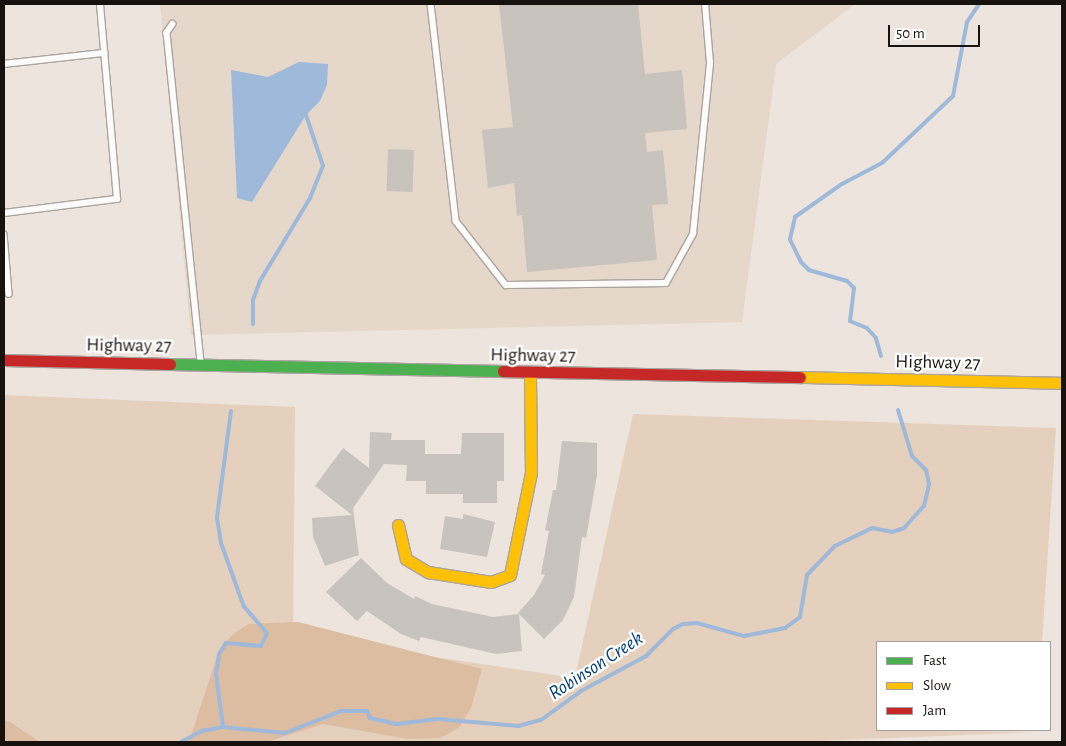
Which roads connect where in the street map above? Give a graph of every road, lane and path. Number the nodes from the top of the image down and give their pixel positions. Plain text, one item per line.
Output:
1 (100, 4) edge
2 (431, 4) edge
3 (704, 4) edge
4 (173, 24) dead end
5 (104, 53) junction
6 (4, 64) edge
7 (4, 213) edge
8 (4, 234) edge
9 (9, 294) dead end
10 (4, 360) edge
11 (201, 365) junction
12 (530, 373) junction
13 (1062, 383) edge
14 (398, 525) dead end

1 - 5 lane
2 - 3 lane
4 - 11 lane
5 - 6 lane
5 - 7 lane
8 - 9 lane
10 - 11 main road, Highway 27
11 - 12 main road, Highway 27
12 - 13 main road, Highway 27
12 - 14 main road

